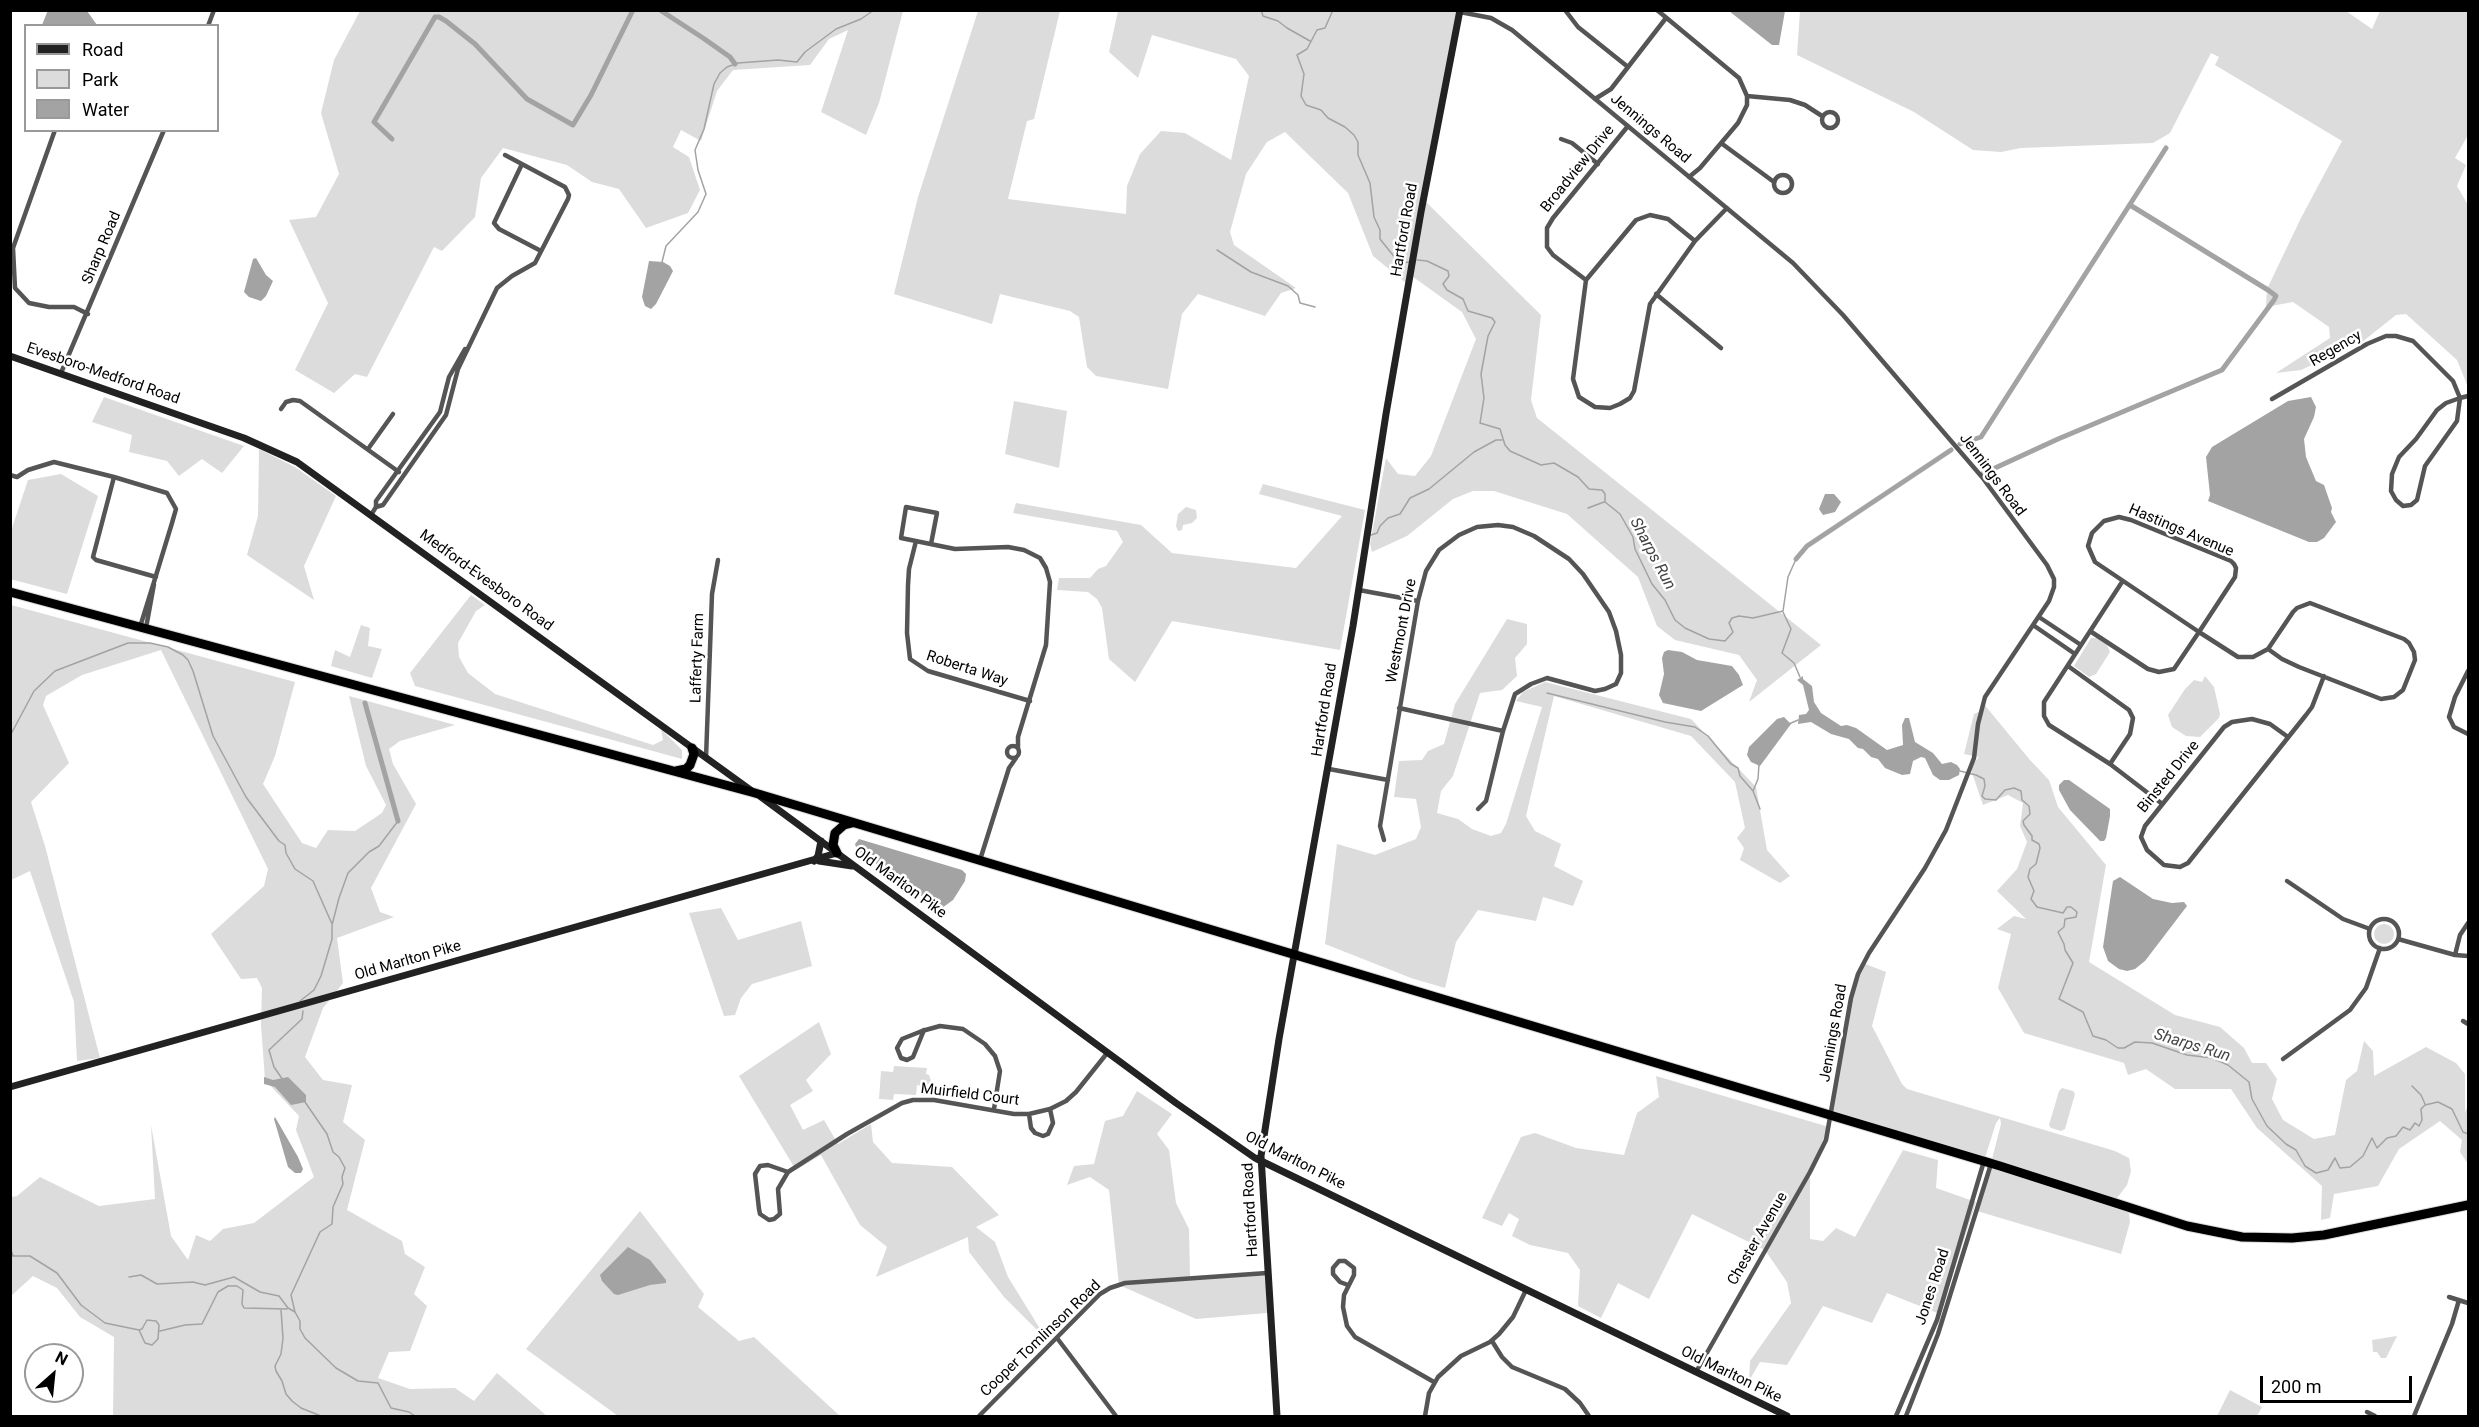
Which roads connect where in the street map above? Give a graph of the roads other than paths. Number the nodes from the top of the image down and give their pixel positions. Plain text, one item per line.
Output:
1 (1565, 10) edge
2 (1657, 10) edge
3 (1460, 11) edge
4 (1666, 18) junction
5 (1628, 67) junction
6 (1747, 96) junction
7 (1595, 99) junction
8 (1822, 116) dead end
9 (1628, 126) junction
10 (54, 132) edge
11 (163, 132) edge
12 (1561, 139) dead end
13 (1721, 143) junction
14 (504, 155) dead end
15 (522, 164) junction
16 (1599, 164) junction
17 (1689, 177) junction
18 (1774, 182) junction
19 (1727, 208) junction
20 (1695, 242) junction
21 (541, 251) junction
22 (1586, 280) junction
23 (1656, 294) junction
24 (88, 314) junction
25 (467, 348) junction
26 (1721, 348) dead end
27 (10, 356) edge
28 (61, 373) junction
29 (2469, 396) edge
30 (2460, 398) junction
31 (2272, 399) dead end
32 (281, 409) dead end
33 (393, 414) dead end
34 (187, 418) joint
35 (368, 449) junction
36 (398, 471) junction
37 (10, 475) edge
38 (404, 475) junction
39 (114, 477) junction
40 (376, 507) junction
41 (371, 514) junction
42 (916, 541) junction
43 (931, 544) junction
44 (718, 560) dead end
45 (155, 580) junction
46 (2122, 582) junction
47 (1359, 590) junction
48 (10, 592) edge
49 (1418, 602) junction
50 (2039, 617) junction
51 (2033, 625) junction
52 (143, 627) junction
53 (2090, 631) junction
54 (2199, 632) junction
55 (2081, 645) junction
56 (2268, 649) junction
57 (2076, 654) junction
58 (2068, 666) junction
59 (2469, 671) edge
60 (2324, 676) junction
61 (1030, 701) junction
62 (1399, 708) junction
63 (1503, 731) junction
64 (2469, 734) edge
65 (1018, 737) junction
66 (2288, 737) junction
67 (1011, 747) junction
68 (692, 748) junction
69 (1018, 748) junction
70 (1009, 757) junction
71 (706, 758) junction
72 (1016, 758) junction
73 (2110, 764) junction
74 (1009, 768) junction
75 (1329, 769) junction
76 (675, 771) junction
77 (1388, 780) junction
78 (755, 793) junction
79 (2161, 803) junction
80 (1478, 809) dead end
81 (856, 823) junction
82 (1384, 840) dead end
83 (821, 841) junction
84 (837, 853) junction
85 (980, 860) junction
86 (814, 861) junction
87 (858, 869) junction
88 (2287, 881) dead end
89 (2469, 923) edge
90 (2370, 929) junction
91 (2398, 939) junction
92 (2380, 948) junction
93 (1296, 955) junction
94 (2455, 955) junction
95 (2469, 956) edge
96 (924, 1030) junction
97 (1108, 1052) junction
98 (2283, 1059) dead end
99 (10, 1087) edge
100 (994, 1109) junction
101 (1050, 1109) junction
102 (1029, 1114) junction
103 (1832, 1115) junction
104 (1261, 1161) junction
105 (1988, 1162) junction
106 (788, 1172) junction
107 (2469, 1204) edge
108 (1267, 1273) junction
109 (1348, 1285) junction
110 (1526, 1290) junction
111 (2450, 1297) dead end
112 (2459, 1300) junction
113 (2469, 1303) edge
114 (1057, 1338) junction
115 (1492, 1341) junction
116 (1696, 1372) junction
117 (1434, 1382) junction
118 (2367, 1412) dead end
119 (979, 1416) edge
120 (1116, 1416) edge
121 (1277, 1416) edge
122 (1425, 1416) edge
123 (1589, 1416) edge
124 (1787, 1416) edge
125 (1896, 1416) edge
126 (1906, 1416) edge
127 (2375, 1416) edge
128 (2414, 1416) edge

1 - 5 street
2 - 4 street
3 - 7 street, Jennings Road
3 - 47 street, Hartford Road
4 - 5 street
4 - 6 street
5 - 7 street
6 - 8 street
6 - 13 street
7 - 9 street, Jennings Road
9 - 16 street, Broadview Drive
9 - 17 street, Jennings Road
10 - 24 street
11 - 24 street, Sharp Road
12 - 16 street
13 - 17 street
13 - 18 street
14 - 15 street
15 - 21 street
15 - 21 street
16 - 22 street, Broadview Drive
17 - 19 street, Jennings Road
18 - 18 street
19 - 20 street
19 - 50 street, Jennings Road
20 - 22 street
20 - 23 street
21 - 25 street
22 - 23 street
23 - 26 street
24 - 28 street, Sharp Road
25 - 36 street
25 - 38 street
27 - 28 street, Evesboro-Medford Road
28 - 34 street, Evesboro-Medford Road
29 - 30 street
30 - 30 street
30 - 31 street, Regency
32 - 35 street
33 - 35 street
34 - 41 street, Medford-Evesboro Road
35 - 36 street
36 - 38 street
36 - 40 street
37 - 39 street
38 - 40 street
39 - 45 street
39 - 45 street
40 - 41 street
41 - 68 street, Medford-Evesboro Road
42 - 43 street
42 - 43 street
42 - 61 street, Roberta Way
43 - 61 street
44 - 71 street, Lafferty Farm
45 - 52 street
46 - 53 street
46 - 54 street, Hastings Avenue
46 - 54 street, Hastings Avenue
47 - 49 street
47 - 75 street, Hartford Road
48 - 52 highway
49 - 62 street, Westmont Drive
49 - 63 street, Westmont Drive
50 - 51 street, Jennings Road
50 - 55 street
51 - 57 street
51 - 103 street, Jennings Road
52 - 76 highway
53 - 54 street
53 - 55 street
54 - 56 street
55 - 57 street
56 - 60 street
56 - 60 street
57 - 58 street
58 - 73 street
58 - 73 street
59 - 64 street
60 - 66 street, Binsted Drive
61 - 65 street
62 - 63 street
62 - 77 street, Westmont Drive
63 - 80 street, Westmont Drive
65 - 67 street
65 - 69 street
66 - 79 street, Binsted Drive
66 - 79 street, Binsted Drive
67 - 69 street
67 - 70 street
68 - 71 street, Medford-Evesboro Road
68 - 76 highway
69 - 72 street
70 - 72 street
70 - 74 street
71 - 78 street, Medford-Evesboro Road
72 - 74 street
73 - 79 street
74 - 85 street
75 - 77 street
75 - 93 street, Hartford Road
76 - 78 highway
77 - 82 street, Westmont Drive
78 - 81 highway
78 - 83 street, Medford-Evesboro Road
81 - 84 highway
81 - 85 highway
83 - 84 street, Old Marlton Pike
83 - 86 street
84 - 86 street, Old Marlton Pike
84 - 87 street, Old Marlton Pike
85 - 93 highway
86 - 87 street
86 - 99 street, Old Marlton Pike
87 - 97 street, Old Marlton Pike
88 - 90 street
89 - 94 street
90 - 91 street
90 - 92 street
91 - 92 street
91 - 94 street
92 - 98 street
93 - 103 highway
93 - 104 street, Hartford Road
94 - 95 street
96 - 96 street
96 - 100 street
97 - 101 street, Muirfield Court
97 - 104 street, Old Marlton Pike
100 - 102 street, Muirfield Court
100 - 106 street, Muirfield Court
101 - 102 street, Muirfield Court
101 - 102 street
103 - 105 highway
103 - 116 street, Chester Avenue
104 - 108 street, Hartford Road
104 - 110 street, Old Marlton Pike
105 - 107 highway
105 - 125 street, Jones Road
105 - 126 street, Jones Road
106 - 106 street
108 - 114 street, Cooper Tomlinson Road
108 - 121 street, Hartford Road
109 - 109 street
109 - 117 street
110 - 115 street
110 - 116 street, Old Marlton Pike
111 - 112 street
112 - 113 street
112 - 128 street
114 - 119 street, Cooper Tomlinson Road
114 - 120 street
115 - 117 street
115 - 123 street
116 - 124 street, Old Marlton Pike
117 - 122 street
118 - 127 street

